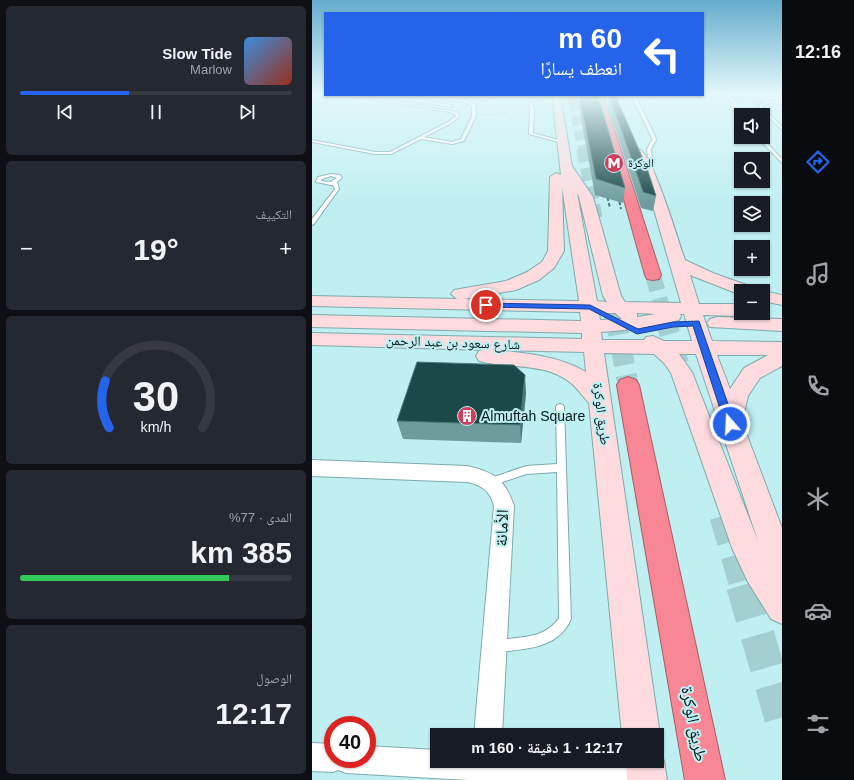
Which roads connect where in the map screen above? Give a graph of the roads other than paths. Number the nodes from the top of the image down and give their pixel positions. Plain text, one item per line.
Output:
1 (435, 130) edge
2 (468, 130) edge
3 (531, 130) edge
4 (558, 130) edge
5 (609, 130) edge
6 (650, 130) edge
7 (312, 136) edge
8 (422, 138) junction
9 (633, 139) edge
10 (312, 141) edge
11 (765, 144) edge
12 (395, 152) junction
13 (562, 153) junction
14 (782, 162) edge
15 (316, 175) dead end
16 (323, 177) junction
17 (318, 182) junction
18 (652, 182) junction
19 (334, 183) junction
20 (312, 184) edge
21 (312, 223) edge
22 (678, 263) junction
23 (652, 275) tunnel mouth
24 (734, 287) edge
25 (770, 297) edge
26 (782, 300) edge
27 (312, 301) edge
28 (396, 303) junction
29 (590, 307) junction
30 (619, 307) junction
31 (734, 311) edge
32 (770, 311) edge
33 (782, 311) edge
34 (694, 315) junction
35 (312, 320) edge
36 (782, 325) edge
37 (642, 331) junction
38 (592, 337) junction
39 (312, 339) edge
40 (364, 340) junction
41 (704, 348) junction
42 (782, 349) edge
43 (782, 357) edge
44 (628, 385) tunnel mouth
45 (600, 401) junction
46 (560, 407) dead end
47 (730, 424) junction
48 (312, 468) edge
49 (562, 468) junction
50 (491, 482) junction
51 (782, 567) edge
52 (782, 608) edge
53 (494, 646) junction
54 (488, 728) edge
55 (640, 728) edge
56 (312, 757) edge
57 (324, 758) edge
58 (376, 760) edge
59 (430, 762) edge
60 (566, 768) edge
61 (646, 772) edge
62 (705, 780) edge

1 - 8 lane
2 - 8 lane
3 - 13 lane
4 - 13 main road, طريق الوكرة
5 - 23 highway
6 - 18 lane
7 - 12 lane
8 - 12 lane
9 - 18 main road
10 - 12 lane
11 - 14 lane
13 - 28 main road
13 - 29 main road, طريق الوكرة
13 - 30 main road
15 - 16 lane
16 - 17 lane
16 - 19 lane
17 - 19 lane
17 - 20 lane
18 - 22 main road
19 - 21 lane
22 - 24 main road
22 - 34 main road
25 - 26 main road
27 - 28 main road
28 - 29 main road
29 - 30 main road
29 - 37 main road
29 - 38 main road, طريق الوكرة
30 - 34 main road
30 - 37 main road
31 - 34 main road
32 - 33 main road
34 - 36 main road
34 - 37 main road
34 - 41 main road
35 - 38 main road
37 - 38 main road
37 - 38 main road
37 - 41 main road
37 - 52 main road
38 - 40 main road, شارع سعود بن عبد الرحمن
38 - 45 main road, طريق الوكرة
39 - 40 main road, شارع سعود بن عبد الرحمن
40 - 45 main road
41 - 42 main road
41 - 47 main road
43 - 47 main road
44 - 62 highway, طريق الوكرة
45 - 55 main road, طريق الوكرة
46 - 49 lane
47 - 51 main road
48 - 50 street
49 - 50 lane
49 - 53 lane
50 - 53 street, الأمانة
53 - 54 street, الأمانة
56 - 57 street
58 - 59 street
60 - 61 street

